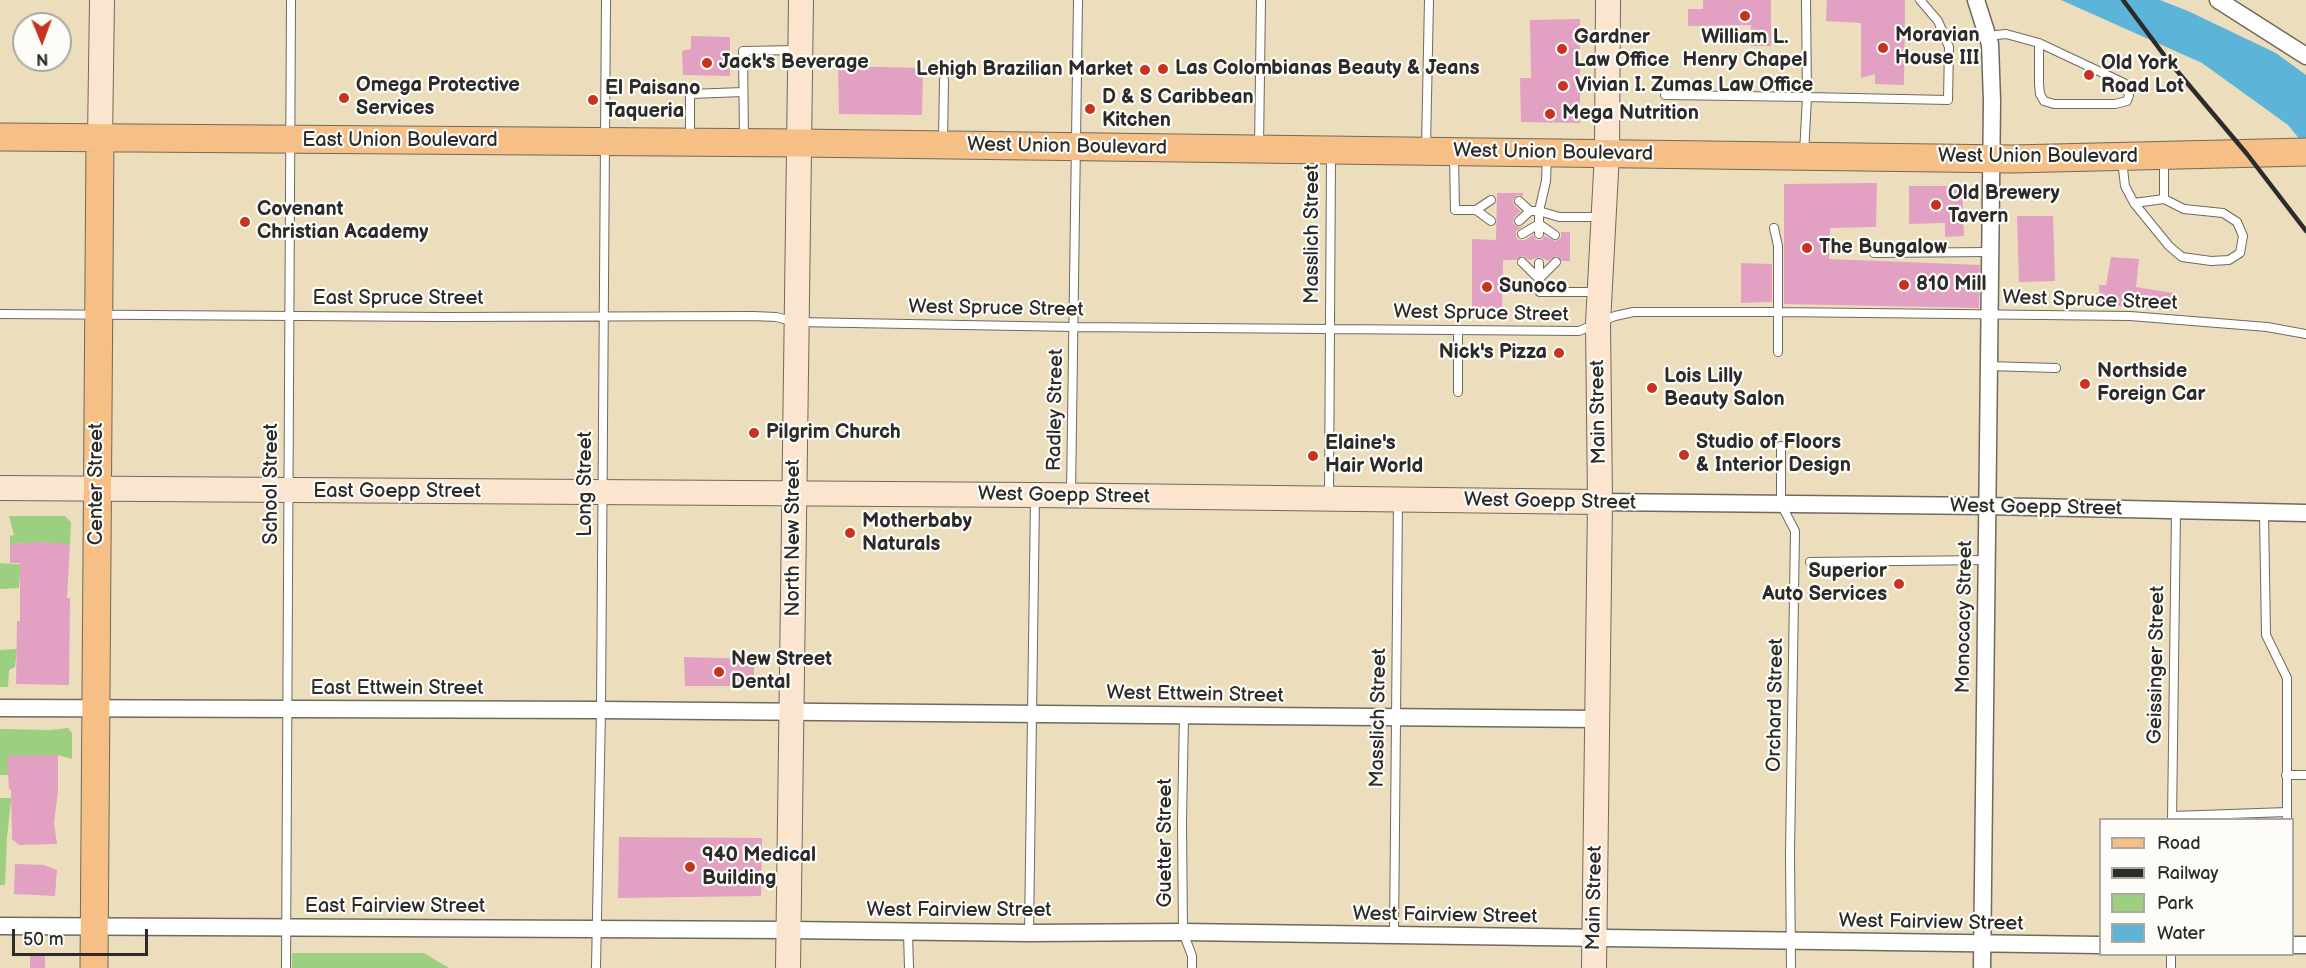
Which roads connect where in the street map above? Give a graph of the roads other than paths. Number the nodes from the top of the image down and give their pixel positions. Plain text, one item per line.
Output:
1 (102, 0) edge
2 (291, 0) edge
3 (606, 0) edge
4 (801, 0) edge
5 (1078, 0) edge
6 (1261, 0) edge
7 (1429, 0) edge
8 (1608, 0) edge
9 (1806, 0) edge
10 (1920, 0) edge
11 (1976, 0) edge
12 (2218, 0) edge
13 (1988, 36) junction
14 (2039, 43) junction
15 (800, 50) junction
16 (2306, 56) edge
17 (944, 80) dead end
18 (743, 92) junction
19 (1665, 95) dead end
20 (1807, 97) junction
21 (0, 137) edge
22 (100, 138) junction
23 (289, 140) junction
24 (606, 142) junction
25 (690, 142) junction
26 (744, 143) junction
27 (799, 143) junction
28 (943, 145) junction
29 (1076, 148) junction
30 (1259, 149) junction
31 (1331, 150) junction
32 (1426, 151) junction
33 (1454, 151) junction
34 (2303, 152) edge
35 (1547, 153) junction
36 (1607, 153) junction
37 (1804, 156) junction
38 (2164, 156) junction
39 (2122, 157) junction
40 (1990, 158) junction
41 (2164, 199) junction
42 (1491, 200) dead end
43 (1519, 201) dead end
44 (2134, 203) junction
45 (1476, 210) junction
46 (1530, 211) junction
47 (1539, 211) junction
48 (1604, 217) junction
49 (1491, 221) dead end
50 (1519, 221) dead end
51 (1539, 224) junction
52 (1774, 228) dead end
53 (1522, 234) dead end
54 (1539, 234) dead end
55 (1555, 235) dead end
56 (1989, 252) junction
57 (1874, 253) dead end
58 (1522, 262) dead end
59 (1556, 262) dead end
60 (1539, 263) dead end
61 (1539, 279) junction
62 (1600, 292) junction
63 (1778, 312) junction
64 (0, 314) edge
65 (99, 314) junction
66 (1988, 314) junction
67 (289, 315) junction
68 (603, 316) junction
69 (796, 322) junction
70 (1598, 323) junction
71 (1075, 327) junction
72 (1329, 329) junction
73 (1458, 330) junction
74 (2306, 334) edge
75 (1778, 352) dead end
76 (1988, 366) junction
77 (2056, 368) dead end
78 (1458, 392) dead end
79 (1781, 446) dead end
80 (0, 488) edge
81 (97, 488) junction
82 (288, 491) junction
83 (603, 493) junction
84 (794, 494) junction
85 (1035, 495) junction
86 (1071, 496) junction
87 (1329, 500) junction
88 (1398, 500) junction
89 (1600, 502) junction
90 (1781, 504) junction
91 (1987, 506) junction
92 (2176, 511) junction
93 (2264, 513) junction
94 (2306, 513) edge
95 (1987, 560) junction
96 (1810, 562) dead end
97 (97, 707) junction
98 (0, 708) edge
99 (288, 710) junction
100 (601, 710) junction
101 (793, 712) junction
102 (1032, 715) junction
103 (1184, 716) junction
104 (1396, 718) junction
105 (1596, 719) junction
106 (2286, 775) junction
107 (2306, 775) edge
108 (2287, 816) edge
109 (2172, 818) edge
110 (0, 926) edge
111 (94, 926) junction
112 (286, 928) junction
113 (596, 929) junction
114 (789, 930) junction
115 (908, 932) junction
116 (1182, 932) junction
117 (1029, 933) junction
118 (1394, 936) junction
119 (1595, 939) junction
120 (1791, 942) junction
121 (1982, 945) junction
122 (2099, 945) edge
123 (94, 968) edge
124 (286, 968) edge
125 (596, 968) edge
126 (788, 968) edge
127 (909, 968) edge
128 (1192, 968) edge
129 (1594, 968) edge
130 (1791, 968) edge
131 (1982, 968) edge

1 - 22 street, Center Street
2 - 23 lane, School Street
3 - 24 lane, Long Street
4 - 15 street, North New Street
5 - 29 lane, Radley Street
6 - 30 lane
7 - 32 lane
8 - 36 street, Main Street
9 - 20 lane
10 - 20 lane
11 - 13 street, Monocacy Street
12 - 16 street
13 - 14 lane
13 - 40 street, Monocacy Street
14 - 14 lane
15 - 18 lane
15 - 27 street, North New Street
17 - 28 lane
18 - 25 lane
18 - 26 lane
19 - 20 lane
20 - 37 lane
21 - 22 main road, East Union Boulevard
22 - 23 main road, East Union Boulevard
22 - 65 main road, Center Street
23 - 24 main road, East Union Boulevard
23 - 67 lane, School Street
24 - 25 main road, East Union Boulevard
24 - 68 lane, Long Street
25 - 26 main road, East Union Boulevard
26 - 27 main road, East Union Boulevard
27 - 28 main road, West Union Boulevard
27 - 69 street, North New Street
28 - 29 main road, West Union Boulevard
29 - 30 main road, West Union Boulevard
29 - 71 lane, Radley Street
30 - 31 main road, West Union Boulevard
31 - 32 main road, West Union Boulevard
31 - 72 lane, Masslich Street
32 - 33 main road, West Union Boulevard
33 - 35 main road, West Union Boulevard
33 - 45 lane
34 - 38 main road, West Union Boulevard
35 - 36 main road, West Union Boulevard
35 - 47 lane
36 - 37 main road, West Union Boulevard
36 - 48 street, Main Street
37 - 40 main road, West Union Boulevard
38 - 39 main road, West Union Boulevard
38 - 41 lane
39 - 40 main road, West Union Boulevard
39 - 44 lane
40 - 56 street, Monocacy Street
41 - 44 lane
41 - 44 lane
42 - 45 lane
43 - 46 lane
45 - 49 lane
46 - 47 lane
46 - 50 lane
47 - 48 lane
47 - 51 lane
48 - 62 street, Main Street
51 - 53 lane
51 - 54 lane
51 - 55 lane
52 - 63 lane
56 - 57 lane
56 - 66 street, Monocacy Street
58 - 61 lane
59 - 61 lane
60 - 61 lane
61 - 62 lane
62 - 70 street, Main Street
63 - 66 lane, West Spruce Street
63 - 70 lane, West Spruce Street
63 - 75 lane
64 - 65 lane, East Spruce Street
65 - 67 lane, East Spruce Street
65 - 81 main road, Center Street
66 - 74 lane, West Spruce Street
66 - 76 street, Monocacy Street
67 - 68 lane, East Spruce Street
67 - 82 lane, School Street
68 - 69 lane, East Spruce Street
68 - 83 lane, Long Street
69 - 71 lane, West Spruce Street
69 - 84 street, North New Street
70 - 73 lane, West Spruce Street
70 - 89 street, Main Street
71 - 72 lane, West Spruce Street
71 - 86 lane, Radley Street
72 - 73 lane, West Spruce Street
72 - 87 lane, Masslich Street
73 - 78 lane
76 - 77 lane
76 - 91 street, Monocacy Street
79 - 90 lane, Orchard Street
80 - 81 street, East Goepp Street
81 - 82 street, East Goepp Street
81 - 97 main road, Center Street
82 - 83 street, East Goepp Street
82 - 99 lane, School Street
83 - 84 street, East Goepp Street
83 - 100 lane, Long Street
84 - 85 street, West Goepp Street
84 - 101 street, North New Street
85 - 86 street, West Goepp Street
85 - 102 lane, Radley Street
86 - 87 street, West Goepp Street
87 - 88 street, West Goepp Street
88 - 89 street, West Goepp Street
88 - 104 lane, Masslich Street
89 - 90 street, West Goepp Street
89 - 105 street, Main Street
90 - 91 street, West Goepp Street
90 - 120 lane, Orchard Street
91 - 92 street, West Goepp Street
91 - 95 street, Monocacy Street
92 - 93 street, West Goepp Street
92 - 109 lane, Geissinger Street
93 - 94 street, West Goepp Street
93 - 106 lane
95 - 96 lane
95 - 121 street, Monocacy Street
97 - 98 street, East Ettwein Street
97 - 99 street, East Ettwein Street
97 - 111 main road, Center Street
99 - 100 street, East Ettwein Street
99 - 112 lane, School Street
100 - 101 street, East Ettwein Street
100 - 113 lane, Long Street
101 - 102 street, West Ettwein Street
101 - 114 street, North New Street
102 - 103 street, West Ettwein Street
102 - 117 lane, Radley Street
103 - 104 street, West Ettwein Street
103 - 116 lane, Guetter Street
104 - 105 street, West Ettwein Street
104 - 118 lane, Masslich Street
105 - 119 street, Main Street
106 - 107 lane
106 - 108 lane
108 - 109 lane
110 - 111 street, East Fairview Street
111 - 112 street, East Fairview Street
111 - 123 main road, Center Street
112 - 113 street, East Fairview Street
112 - 124 lane, School Street
113 - 114 street, East Fairview Street
113 - 125 lane, Long Street
114 - 115 street, West Fairview Street
114 - 126 street, North New Street
115 - 117 street, West Fairview Street
115 - 127 lane
116 - 117 street, West Fairview Street
116 - 118 street, West Fairview Street
116 - 128 lane, Guetter Street
118 - 119 street, West Fairview Street
119 - 120 street, West Fairview Street
119 - 129 street, Main Street
120 - 121 street, West Fairview Street
120 - 130 lane, Orchard Street
121 - 122 street, West Fairview Street
121 - 131 street, Monocacy Street

